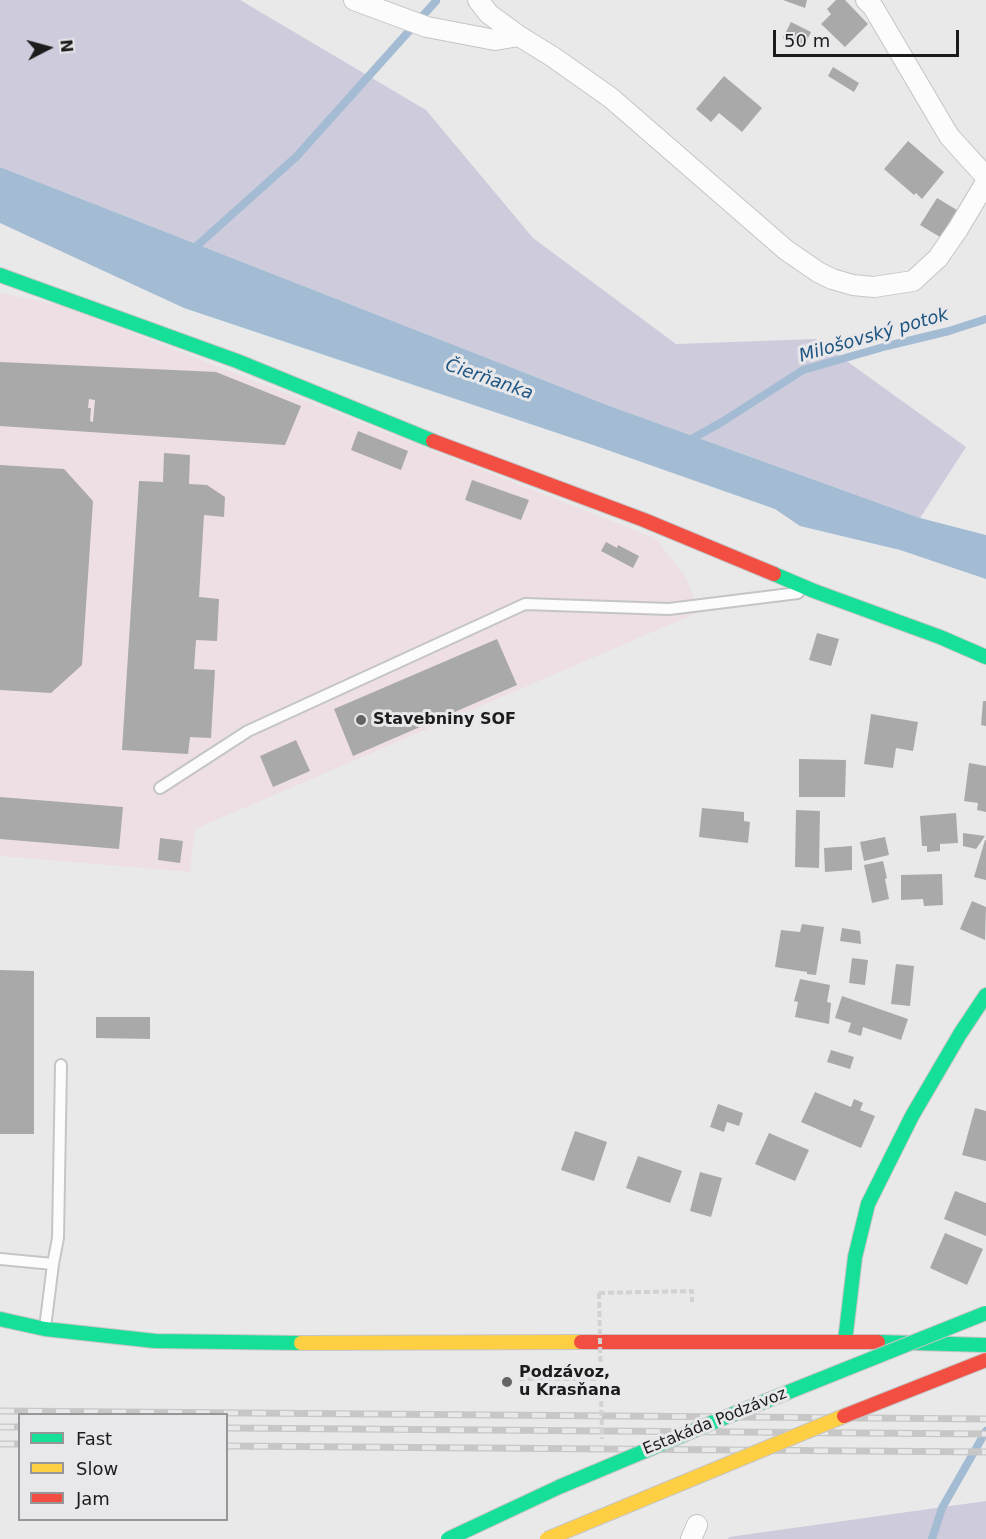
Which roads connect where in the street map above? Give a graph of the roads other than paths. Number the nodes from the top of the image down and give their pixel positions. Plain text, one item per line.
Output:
1 (354, 0) edge
2 (478, 0) edge
3 (866, 0) edge
4 (519, 36) junction
5 (986, 177) edge
6 (986, 182) edge
7 (0, 274) edge
8 (814, 591) junction
9 (986, 657) edge
10 (160, 788) dead end
11 (986, 995) edge
12 (61, 1065) dead end
13 (0, 1259) edge
14 (53, 1264) junction
15 (986, 1313) edge
16 (0, 1318) edge
17 (45, 1329) junction
18 (845, 1341) junction
19 (986, 1345) edge
20 (986, 1360) edge
21 (448, 1539) edge
22 (547, 1539) edge

1 - 4 street
2 - 4 street
3 - 5 street
4 - 6 street
7 - 8 main road
8 - 9 main road
8 - 10 lane
11 - 18 main road
12 - 14 lane
13 - 14 lane
14 - 17 lane
15 - 21 main road, Estakáda Podzávoz, bridge
16 - 17 main road
17 - 18 main road
18 - 19 main road
20 - 22 main road, bridge

